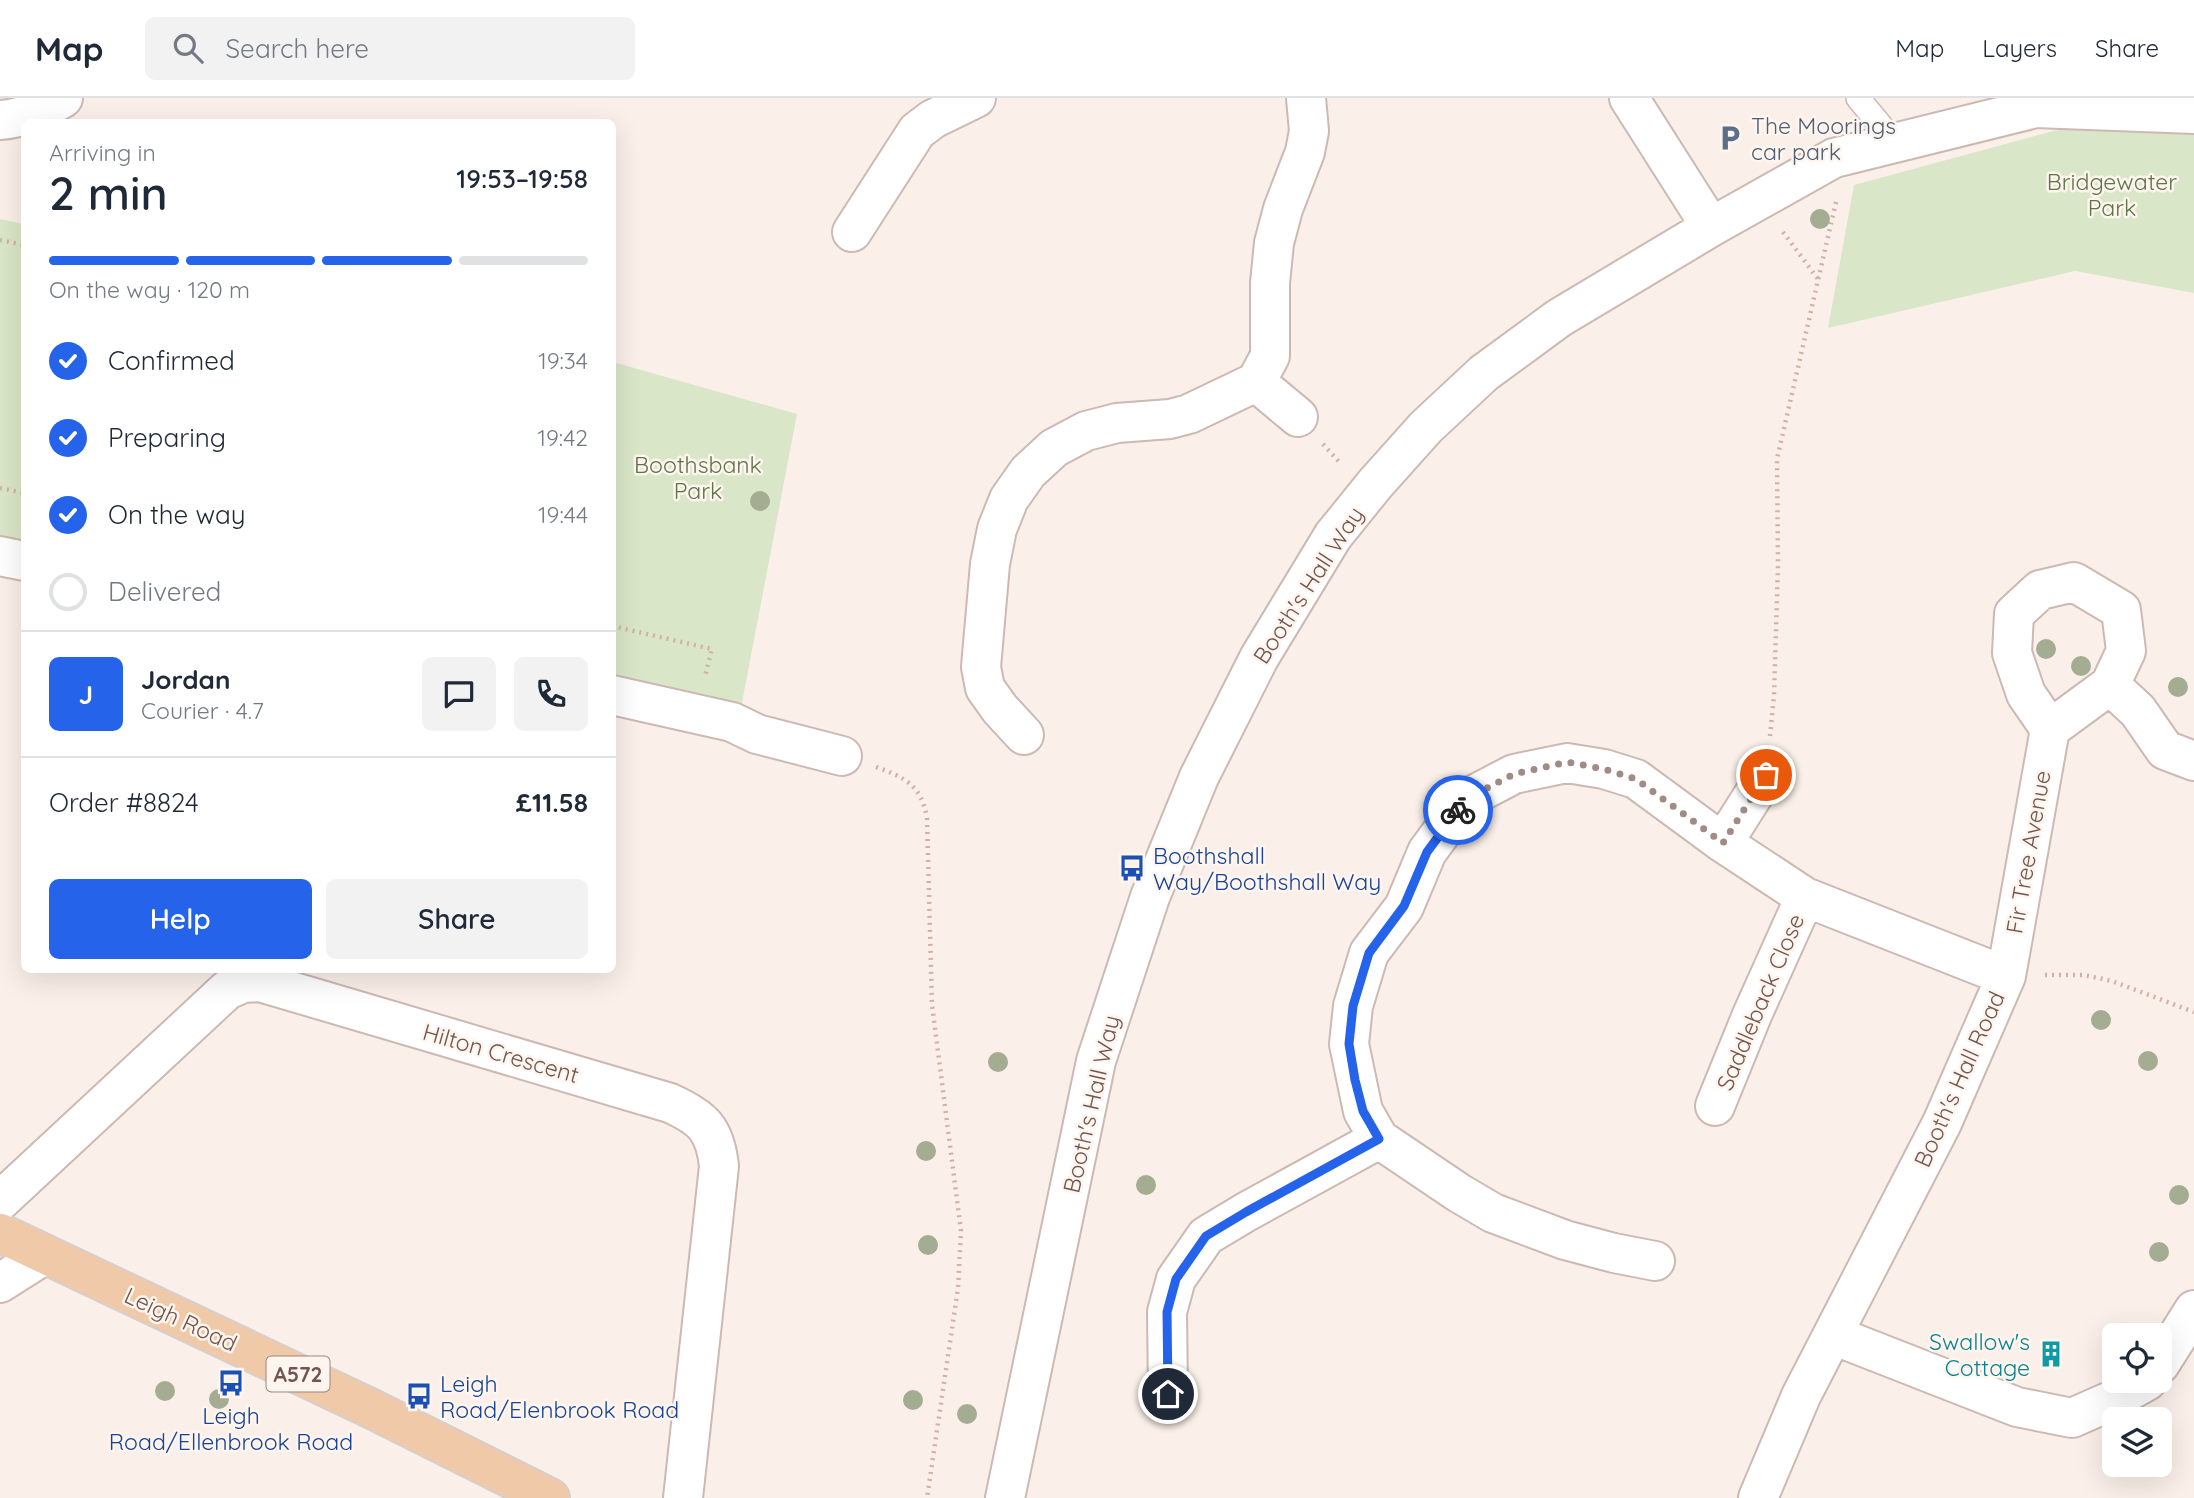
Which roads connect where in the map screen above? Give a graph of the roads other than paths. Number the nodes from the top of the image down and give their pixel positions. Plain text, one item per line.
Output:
1 (63, 98) edge
2 (976, 98) edge
3 (1306, 98) edge
4 (1629, 98) edge
5 (1858, 98) edge
6 (2038, 103) edge
7 (2194, 114) edge
8 (0, 120) edge
9 (1895, 143) junction
10 (1711, 227) junction
11 (852, 232) dead end
12 (1255, 382) junction
13 (1298, 417) road end
14 (0, 556) edge
15 (21, 560) edge
16 (2110, 685) junction
17 (616, 696) edge
18 (2050, 729) junction
19 (1024, 736) dead end
20 (842, 756) road end
21 (2194, 761) edge
22 (1766, 775) road end
23 (1723, 843) junction
24 (1805, 897) junction
25 (2006, 976) junction
26 (1715, 1106) dead end
27 (1379, 1139) junction
28 (0, 1201) edge
29 (0, 1233) edge
30 (44, 1255) junction
31 (1655, 1261) dead end
32 (0, 1283) edge
33 (2194, 1310) edge
34 (1833, 1335) junction
35 (2172, 1345) edge
36 (2126, 1393) edge
37 (1168, 1394) dead end
38 (550, 1498) edge
39 (683, 1498) edge
40 (1005, 1498) edge
41 (1758, 1498) edge

1 - 8 street
2 - 11 street
3 - 12 street
4 - 10 street
5 - 9 lane
6 - 7 street, Booth's Hall Way
6 - 9 street, Booth's Hall Way
9 - 10 street, Booth's Hall Way
10 - 40 street, Booth's Hall Way
12 - 13 street
12 - 19 street
14 - 15 street
16 - 18 street
16 - 18 street
16 - 21 street
17 - 20 street
18 - 25 street, Fir Tree Avenue
22 - 23 street
23 - 24 street, Booth's Hall Road
23 - 27 street, Booth's Hall Road
24 - 25 street, Booth's Hall Road
24 - 26 street, Saddleback Close
25 - 34 street, Booth's Hall Road
27 - 31 street
27 - 37 street
28 - 39 street, Hilton Crescent
29 - 30 main road, Leigh Road / A572
30 - 32 street
30 - 38 main road, Leigh Road / A572
33 - 35 street
34 - 36 street
34 - 41 street, Booth's Hall Road

